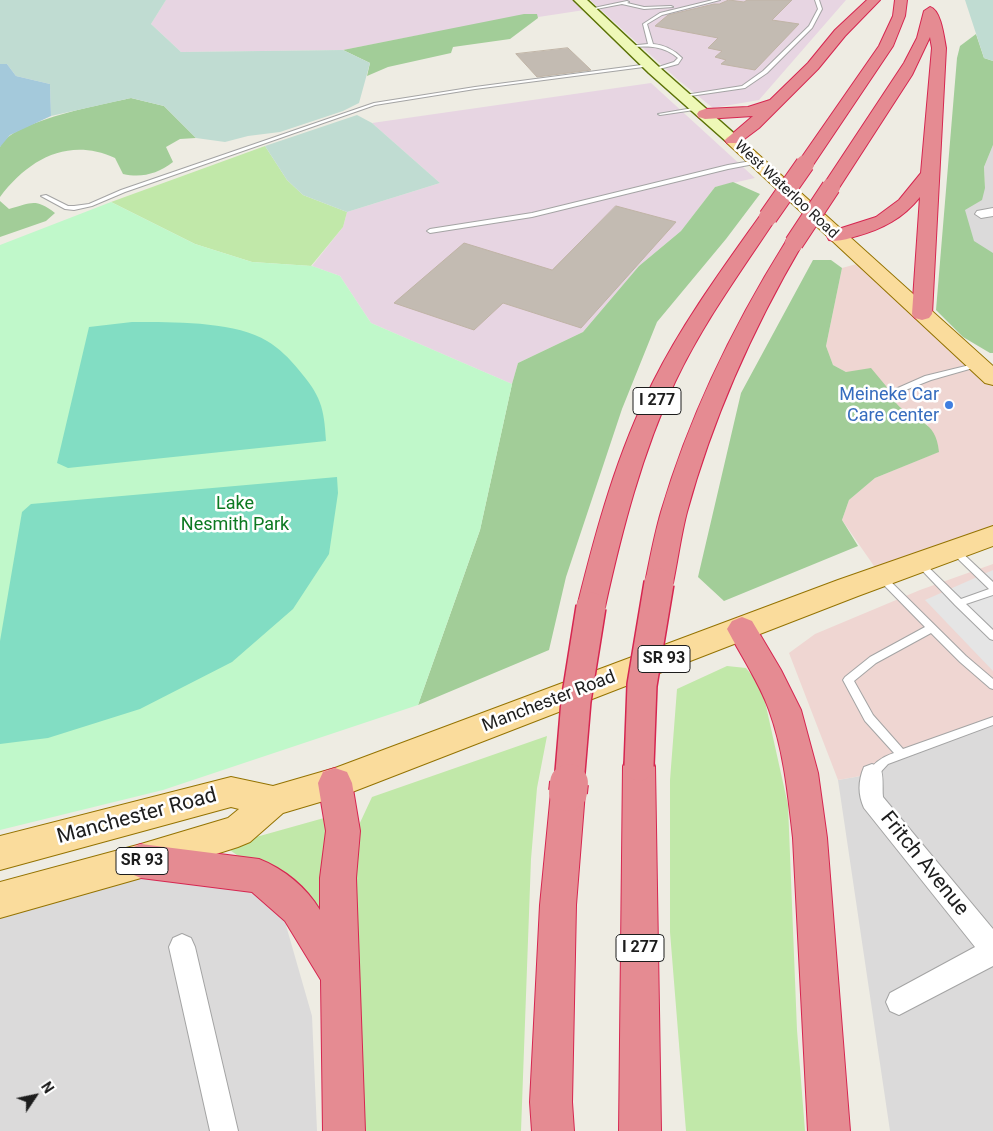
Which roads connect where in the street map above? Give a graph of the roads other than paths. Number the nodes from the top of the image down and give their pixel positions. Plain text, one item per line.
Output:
1 (630, 0) edge
2 (702, 0) edge
3 (718, 0) edge
4 (817, 0) edge
5 (874, 0) edge
6 (901, 0) edge
7 (624, 4) junction
8 (586, 5) edge
9 (930, 7) edge
10 (652, 45) junction
11 (630, 46) junction
12 (652, 68) junction
13 (685, 96) junction
14 (778, 100) junction
15 (702, 111) junction
16 (660, 114) dead end
17 (733, 140) junction
18 (757, 162) junction
19 (930, 174) junction
20 (44, 196) dead end
21 (430, 231) dead end
22 (836, 236) junction
23 (922, 314) junction
24 (988, 372) edge
25 (895, 391) dead end
26 (993, 536) edge
27 (954, 550) junction
28 (919, 562) junction
29 (881, 576) junction
30 (993, 587) edge
31 (993, 591) edge
32 (958, 603) junction
33 (931, 628) junction
34 (742, 629) junction
35 (993, 636) edge
36 (993, 685) edge
37 (993, 721) edge
38 (901, 754) junction
39 (872, 774) joint
40 (335, 783) junction
41 (273, 801) junction
42 (0, 853) edge
43 (141, 861) junction
44 (0, 900) edge
45 (182, 947) dead end
46 (993, 951) edge
47 (341, 977) junction
48 (899, 1002) dead end
49 (224, 1131) edge
50 (344, 1131) edge
51 (552, 1131) edge
52 (640, 1131) edge
53 (829, 1131) edge

1 - 7 lane
2 - 7 lane
3 - 10 lane
4 - 13 lane
5 - 14 highway
6 - 51 highway, I 277, bridge
7 - 8 lane
8 - 11 main road, West Waterloo Road
9 - 19 highway
9 - 52 highway, I 277, bridge
10 - 11 lane
10 - 12 lane
11 - 12 main road, West Waterloo Road
12 - 13 main road, West Waterloo Road
12 - 20 lane
13 - 15 main road, West Waterloo Road
14 - 15 highway
14 - 17 highway
15 - 16 lane
15 - 17 main road, West Waterloo Road
17 - 18 main road, West Waterloo Road
18 - 21 lane
18 - 22 main road, West Waterloo Road
19 - 22 highway
19 - 23 highway
22 - 23 main road, West Waterloo Road
23 - 24 main road, West Waterloo Road
24 - 25 lane
26 - 27 main road, Manchester Road / SR 93
27 - 28 main road, Manchester Road / SR 93
27 - 30 lane
28 - 29 main road, Manchester Road / SR 93
28 - 32 lane
29 - 33 lane
29 - 34 main road, Manchester Road / SR 93
31 - 32 lane
32 - 35 lane
33 - 36 lane
33 - 38 lane
34 - 40 main road, Manchester Road / SR 93
34 - 53 highway
37 - 38 lane
38 - 39 lane
39 - 46 street, Fritch Avenue
40 - 41 main road, Manchester Road / SR 93
40 - 47 highway
41 - 42 main road, Manchester Road / SR 93
41 - 43 main road, Manchester Road / SR 93
43 - 44 main road, Manchester Road / SR 93
43 - 47 highway
45 - 49 street
46 - 48 street
47 - 50 highway

